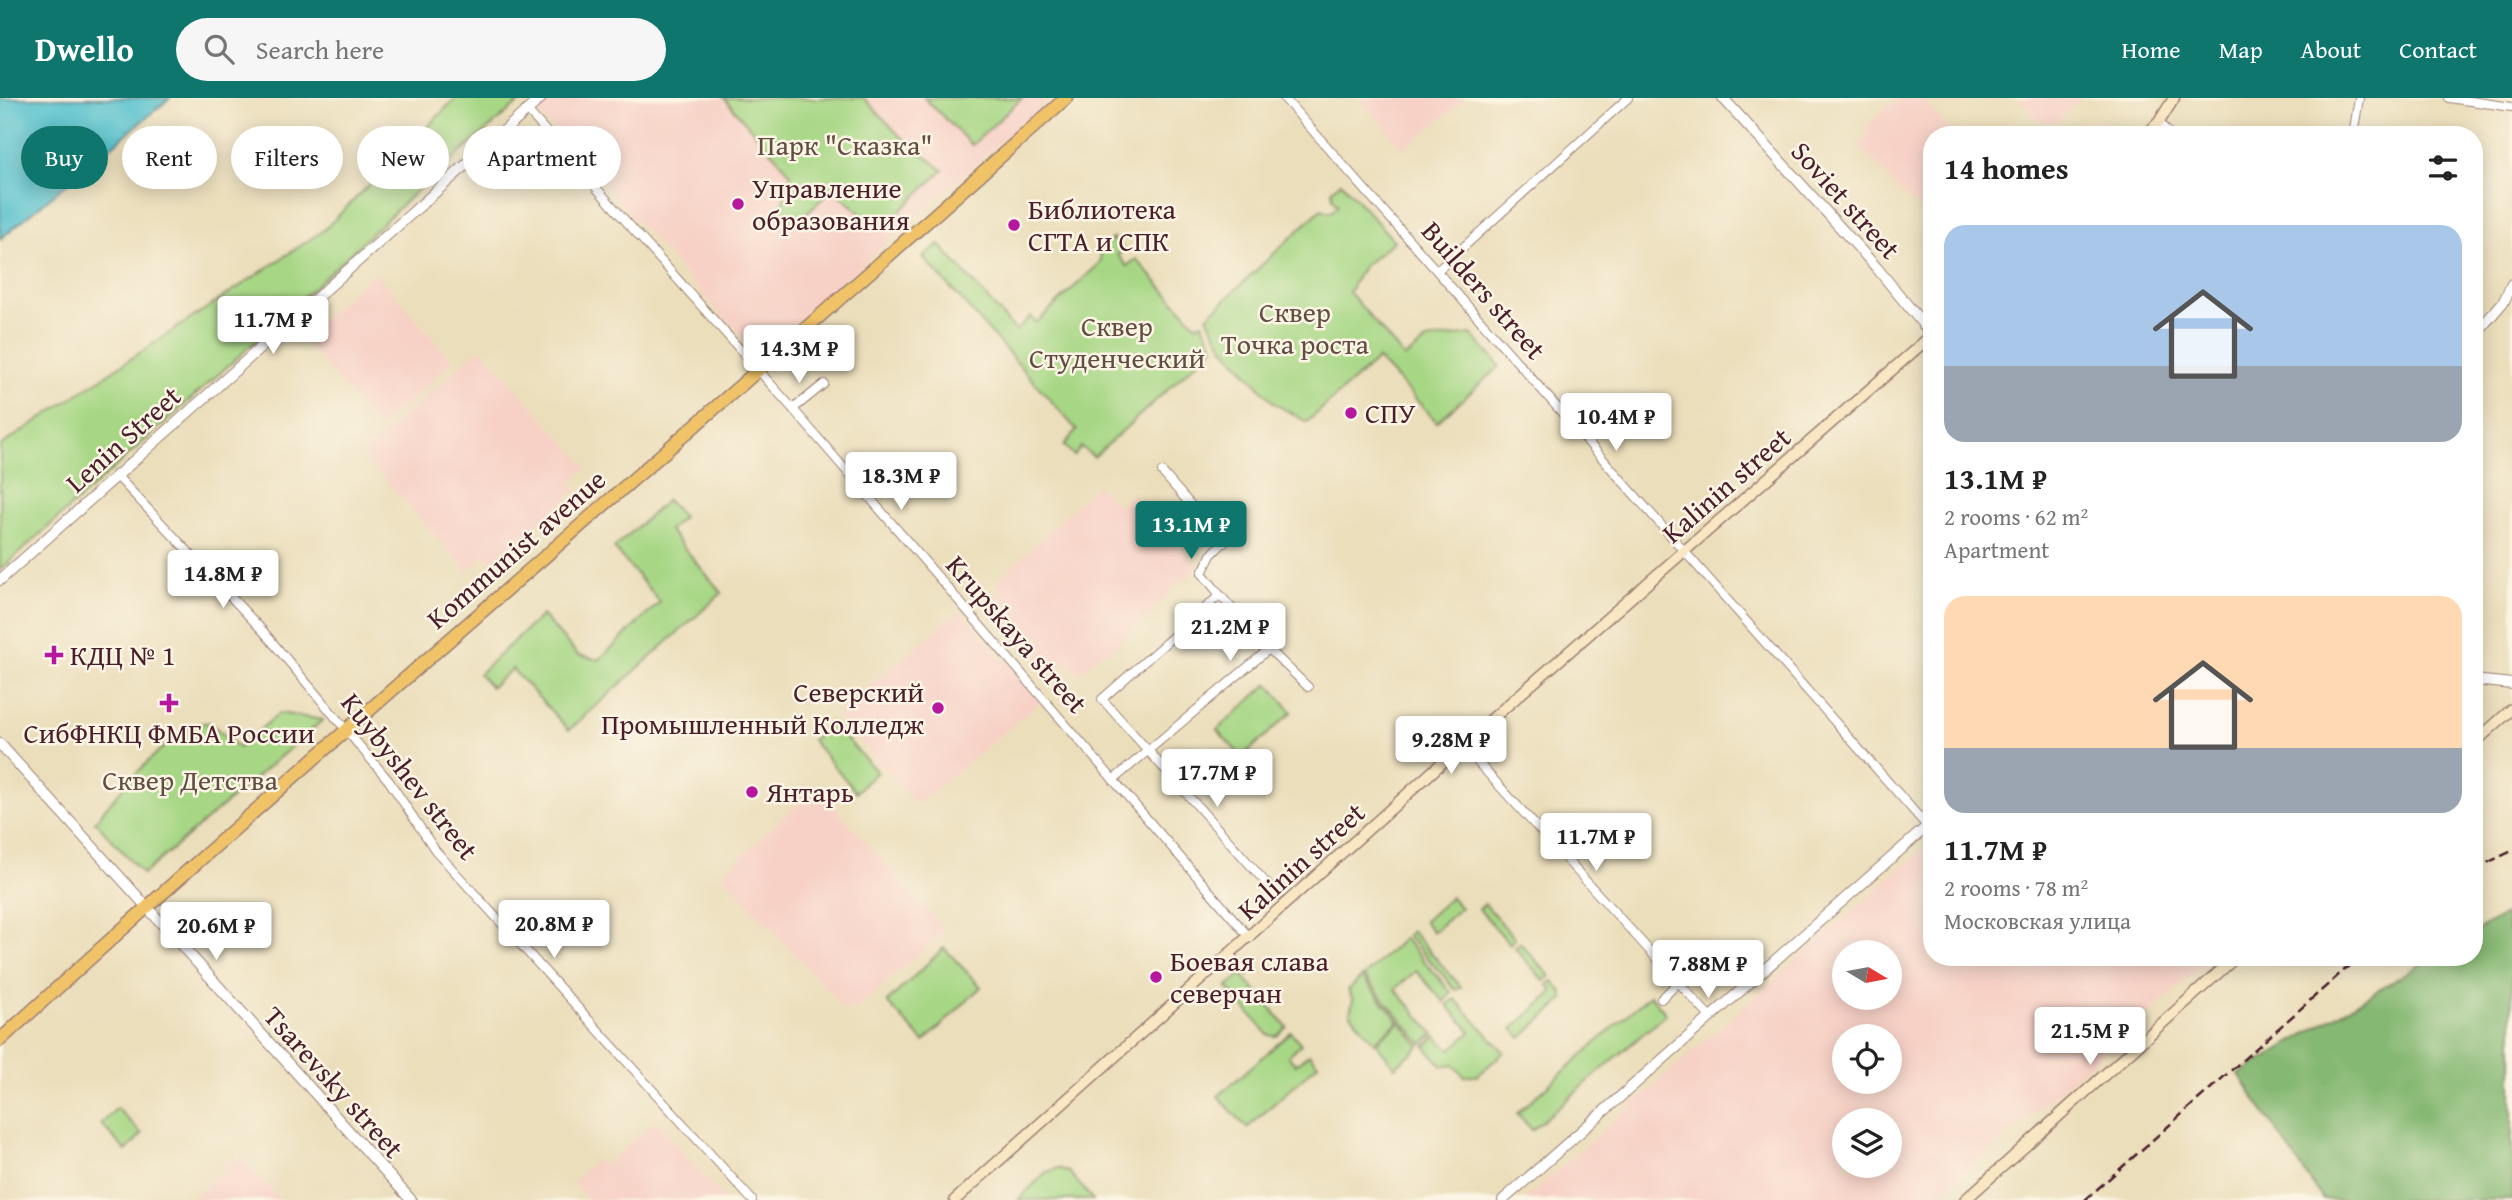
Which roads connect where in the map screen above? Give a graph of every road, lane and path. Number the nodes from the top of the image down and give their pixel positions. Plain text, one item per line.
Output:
1 (541, 98) edge
2 (1066, 98) edge
3 (1284, 98) edge
4 (1628, 98) edge
5 (1723, 98) edge
6 (2174, 98) edge
7 (2359, 98) edge
8 (2449, 98) edge
9 (2512, 107) edge
10 (527, 110) junction
11 (2159, 122) junction
12 (2155, 126) edge
13 (2162, 126) edge
14 (2354, 126) edge
15 (1437, 271) junction
16 (2512, 284) edge
17 (1923, 324) edge
18 (2483, 326) edge
19 (1923, 343) edge
20 (757, 370) junction
21 (824, 384) dead end
22 (793, 409) junction
23 (1162, 471) dead end
24 (116, 475) junction
25 (1235, 531) dead end
26 (1224, 543) junction
27 (1685, 551) junction
28 (0, 580) edge
29 (1220, 595) junction
30 (1269, 649) junction
31 (2483, 681) edge
32 (2510, 683) edge
33 (1308, 687) dead end
34 (2512, 709) edge
35 (347, 729) junction
36 (2483, 735) edge
37 (0, 744) edge
38 (1462, 746) junction
39 (1147, 751) junction
40 (1113, 780) junction
41 (1923, 816) edge
42 (1923, 830) edge
43 (1268, 885) dead end
44 (147, 907) junction
45 (1250, 938) junction
46 (1230, 955) junction
47 (2226, 966) edge
48 (1244, 971) dead end
49 (1678, 983) junction
50 (1661, 999) dead end
51 (1711, 1018) junction
52 (0, 1040) edge
53 (411, 1200) edge
54 (752, 1200) edge
55 (955, 1200) edge
56 (1503, 1200) edge
57 (1965, 1200) edge

1 - 10 street
2 - 20 main road, Kommunist avenue
3 - 15 street, Builders street
4 - 15 street
5 - 17 street, Soviet street
6 - 11 main road
7 - 14 street
8 - 9 street
10 - 20 street, Krupskaya street
10 - 24 street, Lenin Street
11 - 12 main road
11 - 13 street
15 - 27 street, Builders street
16 - 18 street
19 - 27 main road, Kalinin street
20 - 22 street, Krupskaya street
20 - 35 main road, Kommunist avenue
21 - 22 street
22 - 40 street, Krupskaya street
23 - 26 street
24 - 28 street, Lenin Street
24 - 35 street, Kuybyshev street
25 - 26 street
26 - 29 street
27 - 38 main road, Kalinin street
27 - 41 street, Builders street
29 - 30 street
29 - 39 street
30 - 33 street
30 - 39 street
31 - 32 street
34 - 36 main road
35 - 44 main road, Kommunist avenue
35 - 54 street, Kuybyshev street
37 - 44 street, Tsarevsky street
38 - 45 main road, Kalinin street
38 - 49 street
39 - 40 street
39 - 43 street
40 - 45 street, Krupskaya street
42 - 51 street
44 - 52 main road, Kommunist avenue
44 - 53 street, Tsarevsky street
45 - 46 main road, Kalinin street
46 - 48 street
46 - 55 main road, Kalinin street
47 - 57 main road
49 - 50 street
49 - 51 street
51 - 56 street

